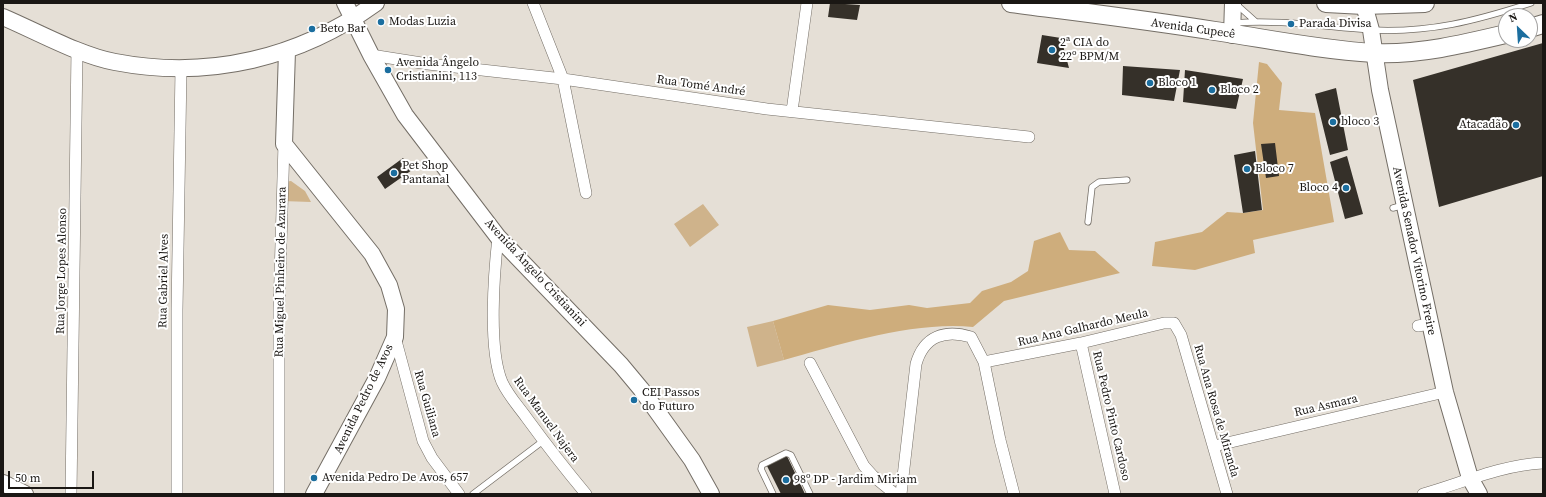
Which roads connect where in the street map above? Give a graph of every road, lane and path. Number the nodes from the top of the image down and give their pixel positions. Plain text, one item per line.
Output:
1 (345, 3) edge
2 (376, 3) edge
3 (533, 3) edge
4 (808, 3) edge
5 (1011, 3) edge
6 (1234, 3) edge
7 (1326, 3) edge
8 (1423, 3) edge
9 (1531, 3) edge
10 (1364, 5) junction
11 (3, 17) edge
12 (353, 19) junction
13 (1255, 21) junction
14 (1233, 29) junction
15 (1372, 30) junction
16 (1498, 36) edge
17 (77, 49) junction
18 (287, 51) junction
19 (1375, 53) junction
20 (371, 55) junction
21 (181, 69) junction
22 (563, 79) junction
23 (792, 111) junction
24 (1029, 137) dead end
25 (284, 144) junction
26 (1127, 180) dead end
27 (586, 193) dead end
28 (1088, 222) dead end
29 (498, 236) junction
30 (1181, 335) joint
31 (395, 337) junction
32 (1081, 343) junction
33 (984, 362) junction
34 (810, 363) dead end
35 (1445, 392) junction
36 (543, 441) junction
37 (1214, 446) junction
38 (1543, 463) edge
39 (1470, 478) junction
40 (3, 483) edge
41 (25, 494) edge
42 (71, 494) edge
43 (177, 494) edge
44 (279, 494) edge
45 (314, 494) edge
46 (459, 494) edge
47 (474, 494) edge
48 (586, 494) edge
49 (711, 494) edge
50 (773, 494) edge
51 (810, 494) edge
52 (895, 494) edge
53 (901, 494) edge
54 (1014, 494) edge
55 (1115, 494) edge
56 (1227, 494) edge
57 (1422, 494) edge
58 (1479, 494) edge

1 - 12 street, Avenida Ângelo Cristianini
2 - 12 street
3 - 22 street
4 - 23 street
5 - 14 main road, Avenida Cupecê
6 - 13 lane
6 - 14 street
7 - 10 main road
8 - 10 main road
9 - 15 lane
10 - 15 street, Avenida Senador Vitorino Freire
11 - 17 street
12 - 18 street
12 - 20 street, Avenida Ângelo Cristianini
13 - 14 lane
13 - 15 lane
14 - 19 main road, Avenida Cupecê
15 - 19 street, Avenida Senador Vitorino Freire
16 - 19 main road, Avenida Cupecê
17 - 21 street
17 - 42 street, Rua Jorge Lopes Alonso
18 - 21 street
18 - 25 street, Rua Miguel Pinheiro de Azurara
19 - 35 street, Avenida Senador Vitorino Freire
20 - 22 street, Rua Tomé André
20 - 29 street, Avenida Ângelo Cristianini
21 - 43 street, Rua Gabriel Alves
22 - 23 street, Rua Tomé André
22 - 27 street
23 - 24 street, Rua Tomé André
25 - 31 street, Avenida Pedro de Avos
25 - 44 street, Rua Miguel Pinheiro de Azurara
26 - 28 lane
29 - 36 street, Rua Manuel Najera
29 - 49 street, Avenida Ângelo Cristianini
30 - 32 street, Rua Ana Galhardo Meula
30 - 37 street, Rua Ana Rosa de Miranda
31 - 45 street, Avenida Pedro de Avos
31 - 46 street, Rua Guiliana
32 - 33 street, Rua Ana Galhardo Meula
32 - 55 street, Rua Pedro Pinto Cardoso
33 - 53 street
33 - 54 street
34 - 52 street
35 - 37 street, Rua Asmara
35 - 39 street, Avenida Senador Vitorino Freire
36 - 47 lane
36 - 48 street, Rua Manuel Najera
37 - 56 street, Rua Ana Rosa de Miranda
38 - 39 street
39 - 57 street
39 - 58 street, Avenida Senador Vitorino Freire
40 - 41 street
50 - 51 lane

